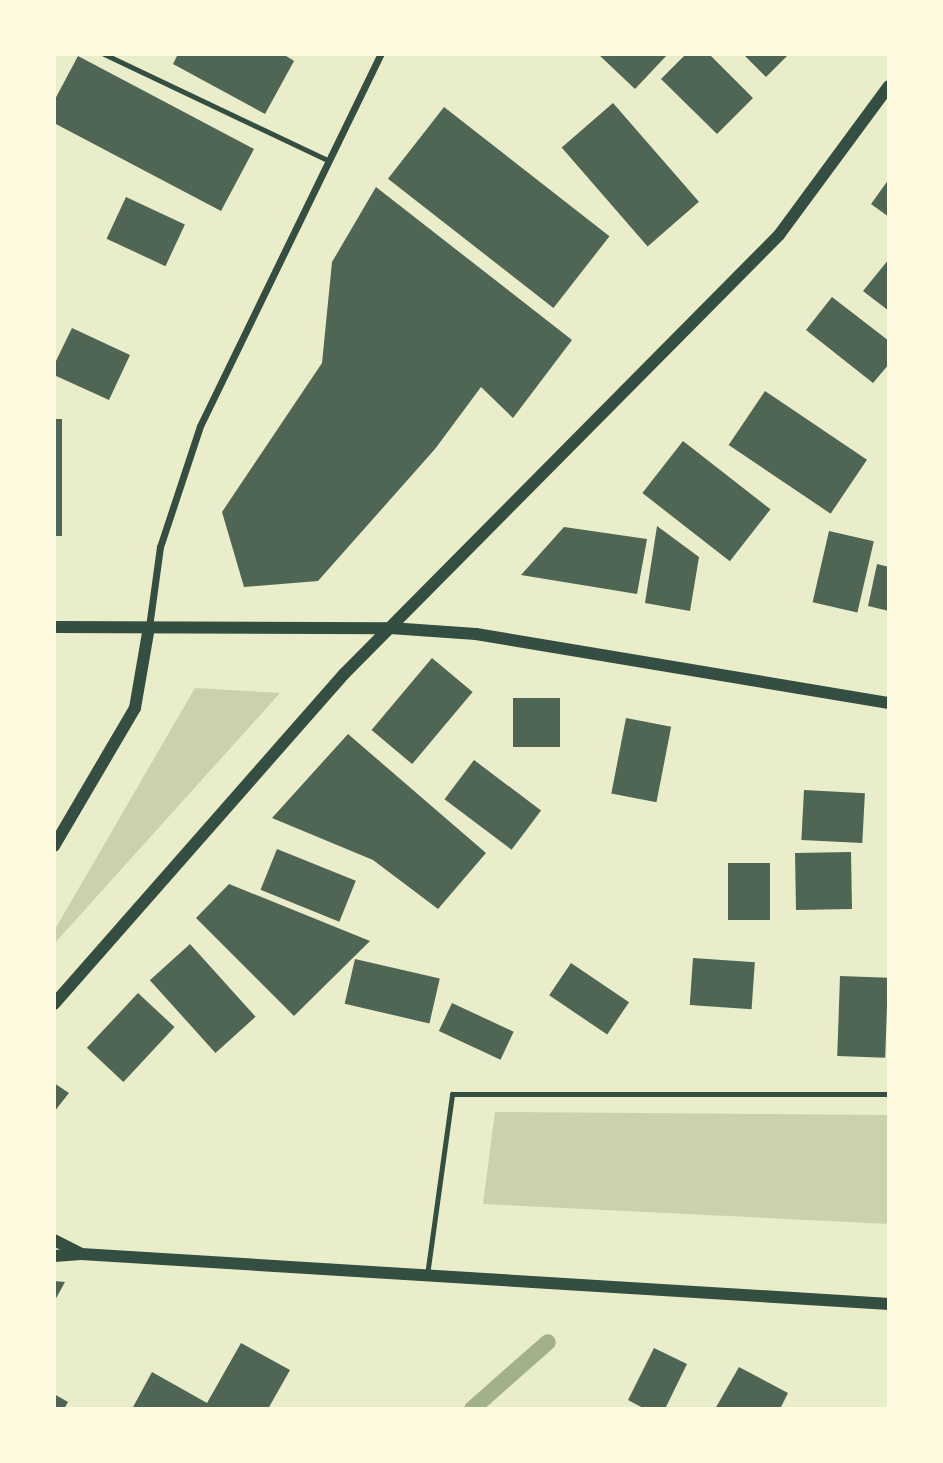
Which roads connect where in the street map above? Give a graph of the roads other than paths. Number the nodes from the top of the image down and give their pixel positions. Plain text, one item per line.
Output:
1 (104, 54) edge
2 (381, 54) edge
3 (889, 86) edge
4 (329, 161) junction
5 (54, 627) edge
6 (149, 627) junction
7 (390, 628) junction
8 (889, 704) edge
9 (54, 846) edge
10 (54, 1004) edge
11 (889, 1094) edge
12 (54, 1240) edge
13 (81, 1254) junction
14 (54, 1256) edge
15 (427, 1276) junction
16 (889, 1304) edge

1 - 4 lane
2 - 4 street
3 - 7 street
4 - 6 street
5 - 6 street
6 - 7 street
6 - 9 street
7 - 8 street
7 - 10 street
11 - 15 lane
12 - 13 street
13 - 14 street
13 - 15 street
15 - 16 street

